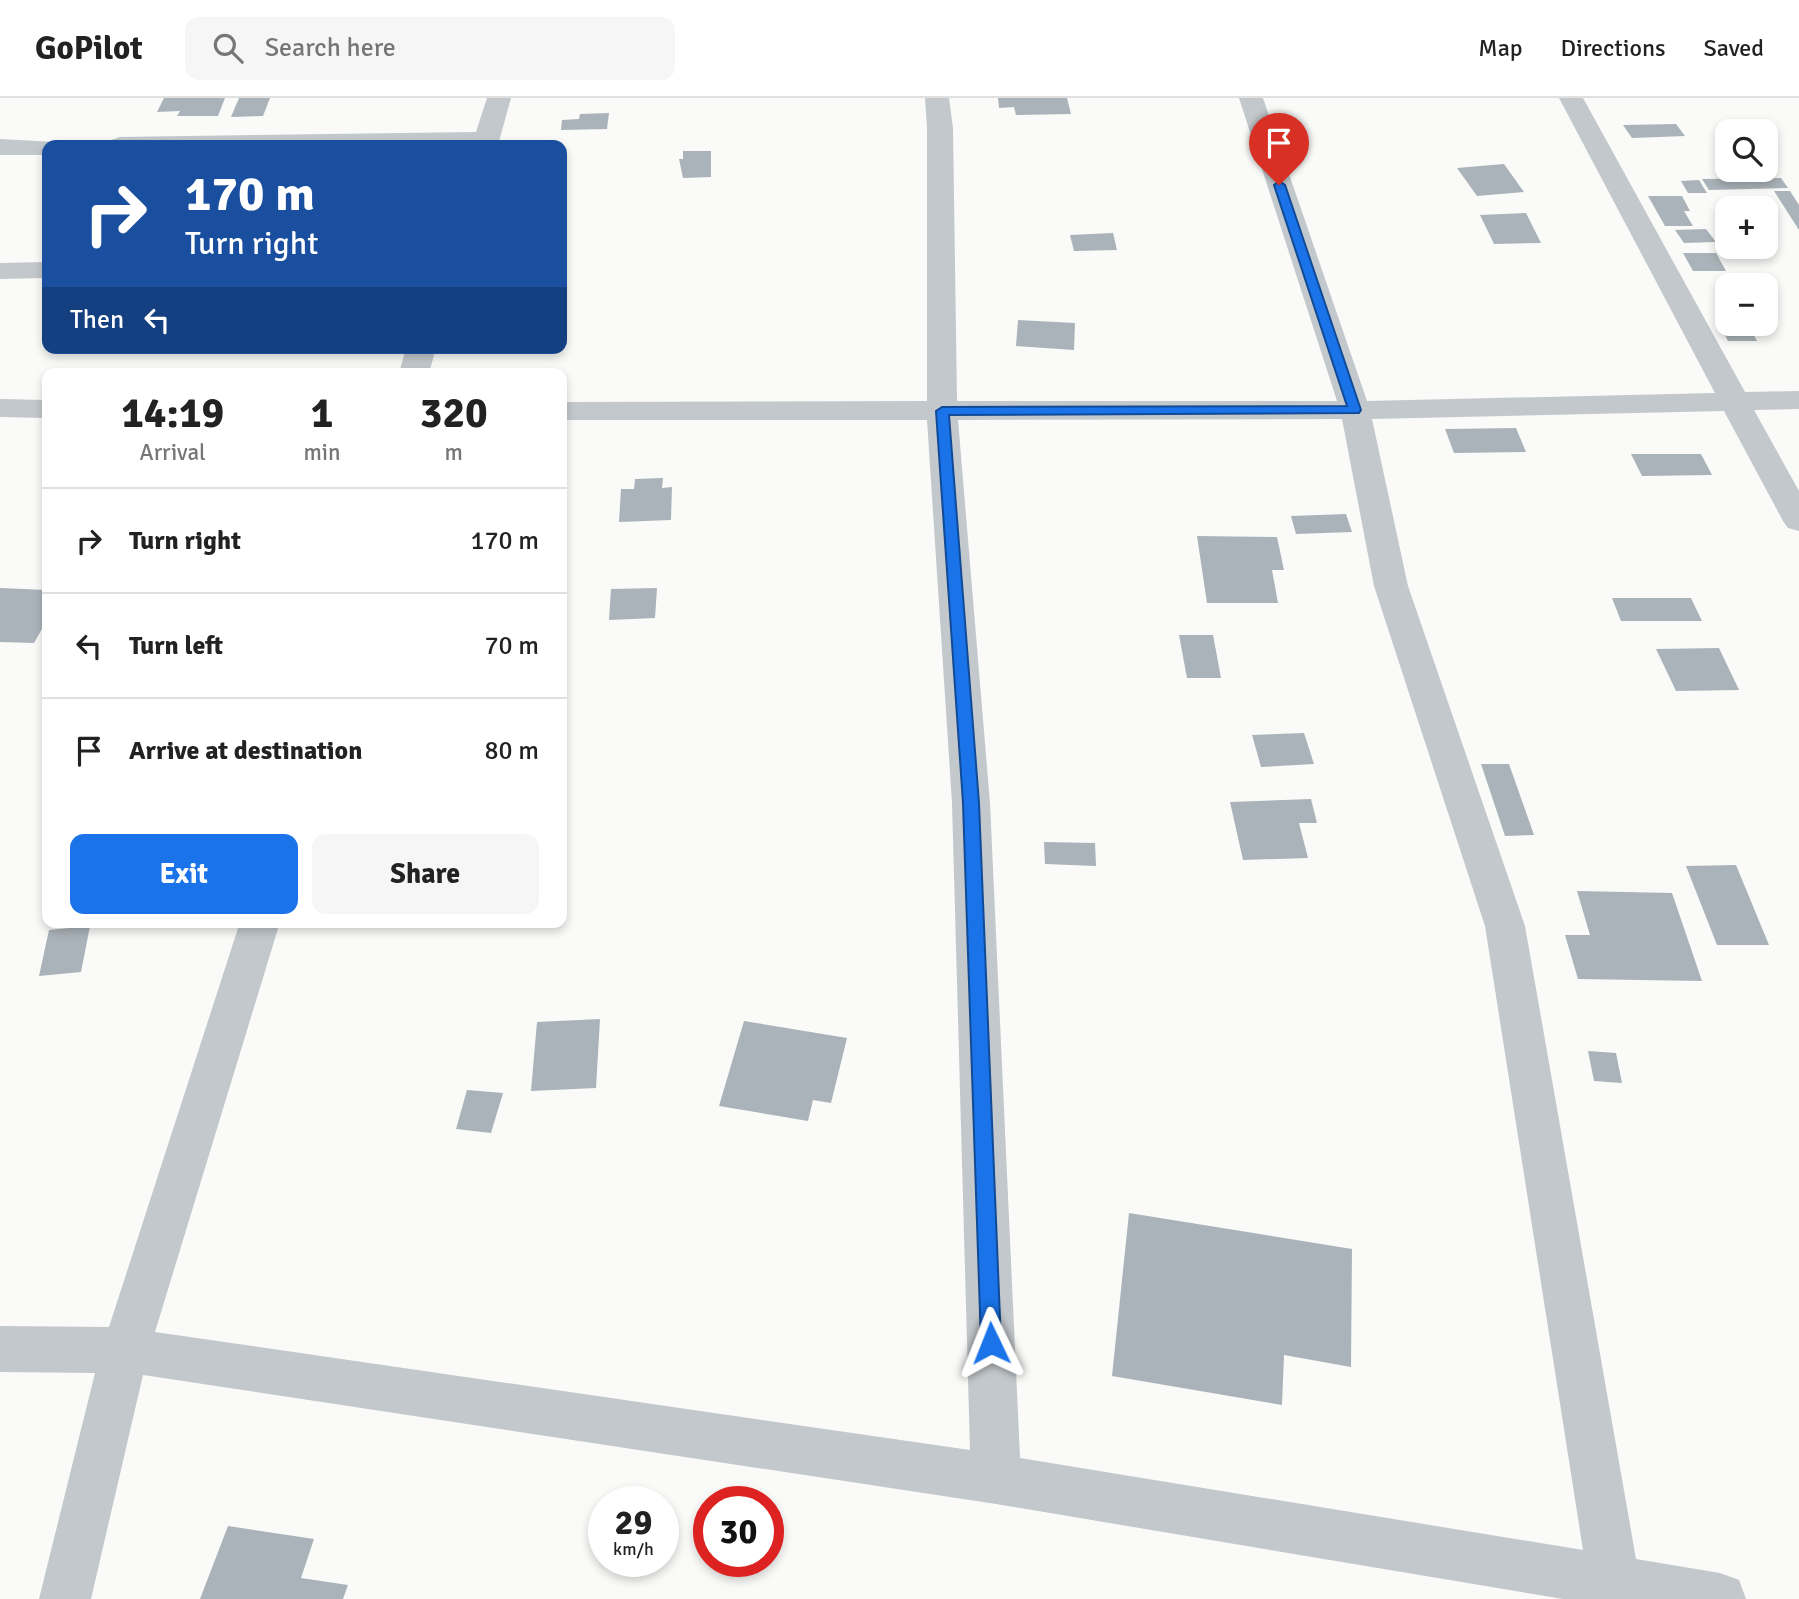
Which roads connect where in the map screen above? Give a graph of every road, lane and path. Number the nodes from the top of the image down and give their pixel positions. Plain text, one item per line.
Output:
1 (499, 98) edge
2 (937, 98) edge
3 (1251, 98) edge
4 (1571, 98) edge
5 (487, 140) edge
6 (42, 147) edge
7 (0, 148) edge
8 (42, 270) edge
9 (0, 271) edge
10 (1735, 400) junction
11 (1799, 400) edge
12 (0, 408) edge
13 (42, 408) edge
14 (1354, 410) junction
15 (567, 411) edge
16 (942, 411) junction
17 (1799, 521) edge
18 (258, 928) edge
19 (0, 1349) edge
20 (125, 1350) junction
21 (996, 1479) junction
22 (1614, 1590) edge
23 (65, 1599) edge
24 (1720, 1599) edge

1 - 5 street
2 - 16 street
3 - 14 street
4 - 10 street
6 - 7 street
8 - 9 street
10 - 11 street
10 - 14 street
10 - 17 street
12 - 13 street
14 - 16 street
14 - 22 street
15 - 16 street
16 - 21 street
18 - 20 street
19 - 20 street
20 - 21 street
20 - 23 street
21 - 22 street
22 - 24 street

